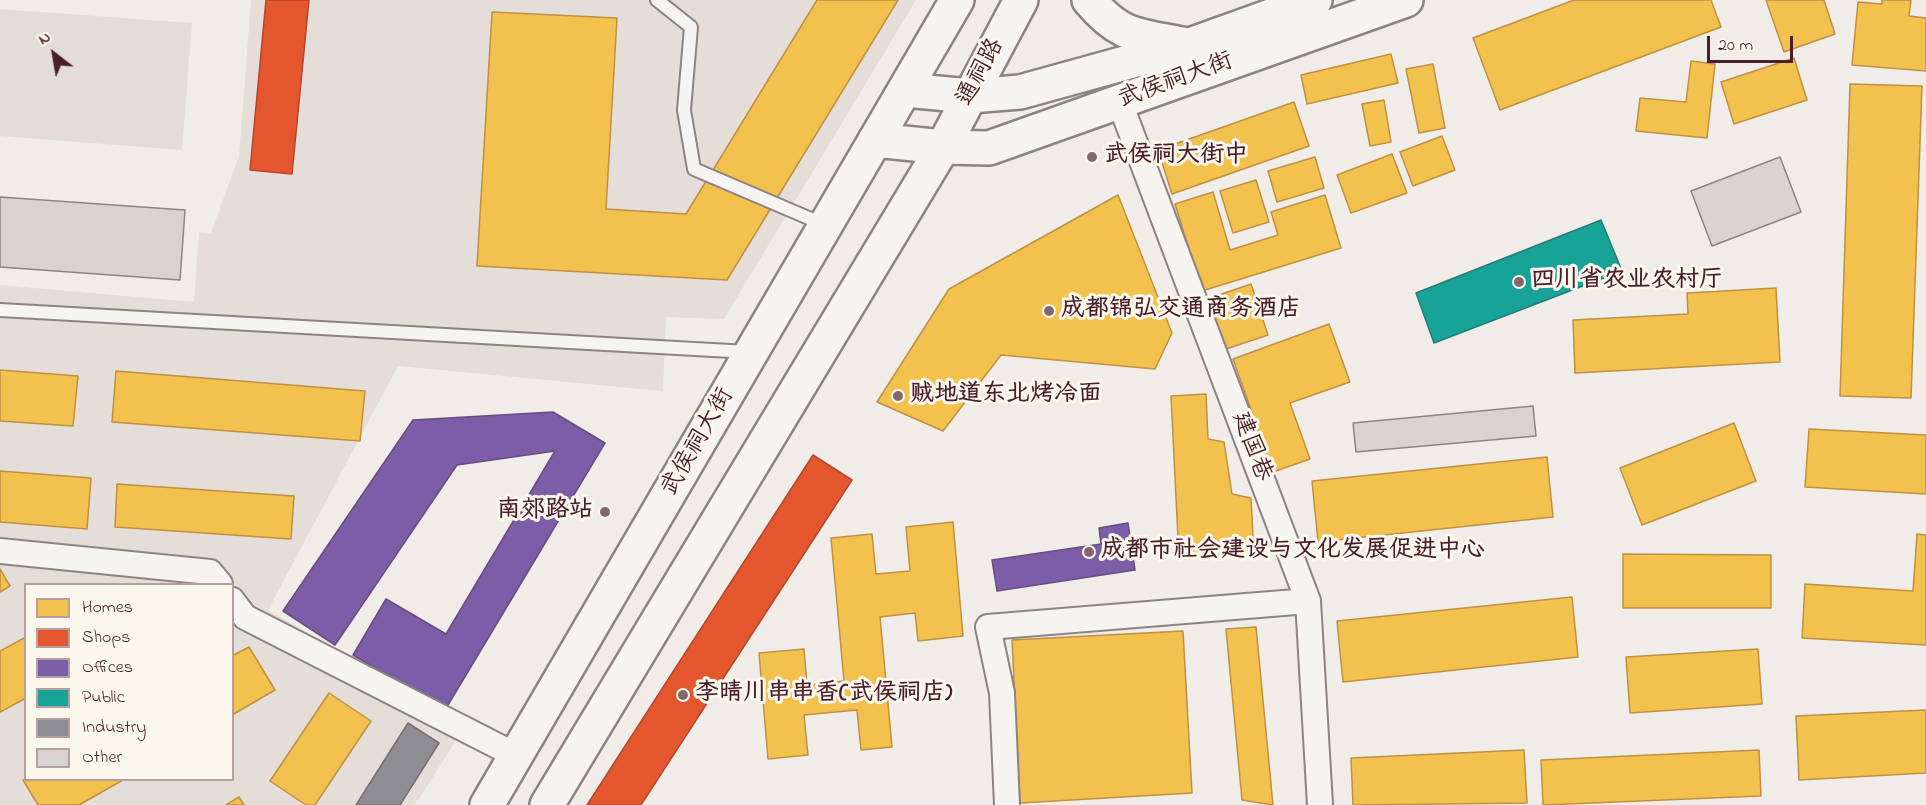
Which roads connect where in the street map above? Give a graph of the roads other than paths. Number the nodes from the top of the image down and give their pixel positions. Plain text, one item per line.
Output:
1 (657, 0) edge
2 (957, 0) edge
3 (1021, 0) edge
4 (1089, 0) edge
5 (1315, 0) edge
6 (1406, 0) edge
7 (1190, 45) junction
8 (905, 90) junction
9 (970, 96) junction
10 (1120, 103) junction
11 (875, 140) junction
12 (943, 147) junction
13 (826, 225) junction
14 (0, 310) edge
15 (752, 352) junction
16 (0, 551) edge
17 (218, 583) edge
18 (1308, 601) junction
19 (234, 602) edge
20 (517, 756) junction
21 (487, 805) edge
22 (547, 805) edge
23 (1007, 805) edge
24 (1320, 805) edge

1 - 13 lane
2 - 8 main road
3 - 9 main road, 通祠路
4 - 7 main road
5 - 7 main road, 武侯祠大街
6 - 10 main road, 武侯祠大街
7 - 9 main road, 武侯祠大街
8 - 9 main road, 武侯祠大街
8 - 11 main road
9 - 12 main road, 通祠路
10 - 12 main road, 武侯祠大街
10 - 18 street, 建国巷
11 - 12 main road, 武侯祠大街
11 - 13 main road, 武侯祠大街
12 - 22 main road
13 - 15 main road, 武侯祠大街
14 - 15 lane
15 - 20 main road, 武侯祠大街
16 - 17 street
18 - 23 street
18 - 24 street, 建国巷
19 - 20 street
20 - 21 main road, 武侯祠大街

